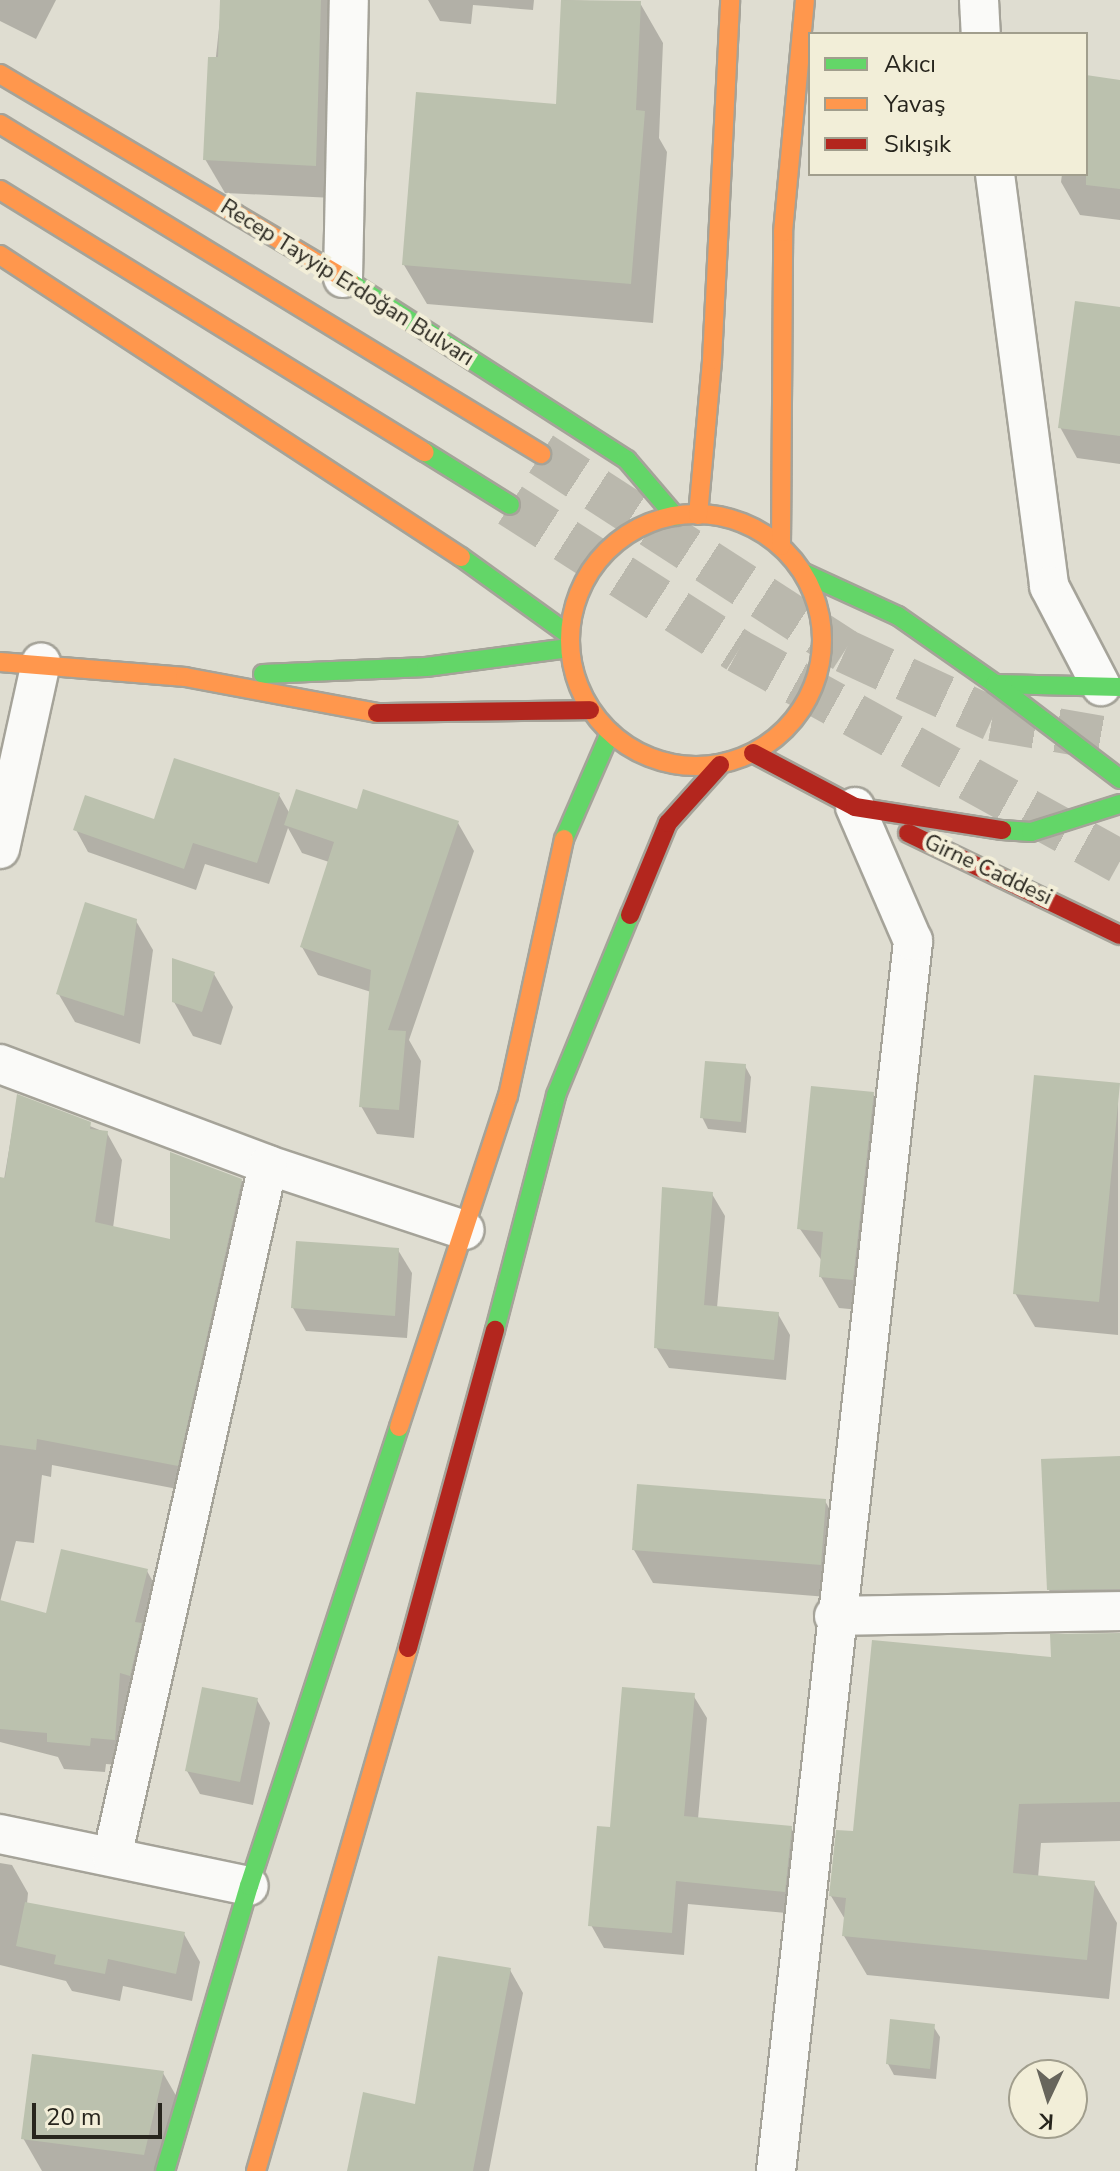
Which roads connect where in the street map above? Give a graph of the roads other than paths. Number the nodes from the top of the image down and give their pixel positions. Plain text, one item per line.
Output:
1 (349, 0) edge
2 (730, 0) edge
3 (805, 0) edge
4 (979, 0) edge
5 (981, 32) edge
6 (0, 74) edge
7 (0, 124) edge
8 (995, 176) edge
9 (0, 190) edge
10 (0, 255) edge
11 (343, 278) junction
12 (541, 454) tunnel mouth
13 (510, 505) tunnel mouth
14 (698, 515) junction
15 (675, 516) junction
16 (781, 546) junction
17 (804, 573) junction
18 (569, 641) junction
19 (0, 662) edge
20 (41, 662) junction
21 (185, 677) junction
22 (995, 684) junction
23 (1111, 687) edge
24 (590, 710) junction
25 (610, 733) junction
26 (753, 753) junction
27 (720, 765) junction
28 (1120, 779) edge
29 (1120, 804) edge
30 (855, 807) junction
31 (0, 849) edge
32 (1099, 923) junction
33 (1120, 935) edge
34 (1115, 956) dead end
35 (0, 1064) edge
36 (268, 1165) junction
37 (465, 1230) junction
38 (1120, 1611) edge
39 (834, 1616) junction
40 (0, 1834) edge
41 (112, 1857) junction
42 (249, 1886) junction
43 (165, 2171) edge
44 (256, 2171) edge
45 (776, 2171) edge

1 - 11 street
2 - 14 main road
3 - 16 main road
4 - 5 street
6 - 11 main road, Recep Tayyip Erdoğan Bulvarı
7 - 12 main road
8 - 23 street
9 - 13 main road
10 - 18 main road
11 - 15 main road, Recep Tayyip Erdoğan Bulvarı
14 - 15 main road
14 - 16 main road
15 - 18 main road
16 - 17 main road
17 - 22 main road
17 - 26 main road
18 - 21 main road
18 - 24 main road
19 - 20 main road
20 - 21 main road
20 - 31 street
21 - 24 main road
22 - 23 main road
22 - 28 main road
24 - 25 main road
25 - 27 main road
25 - 37 main road
26 - 27 main road
26 - 30 main road
27 - 44 main road
29 - 30 main road
30 - 32 main road, Girne Caddesi
30 - 39 street
32 - 33 main road, Girne Caddesi
32 - 34 main road
35 - 36 street
36 - 37 street
36 - 41 street
37 - 42 main road
38 - 39 street
39 - 45 street
40 - 41 street
41 - 42 street
42 - 43 main road

